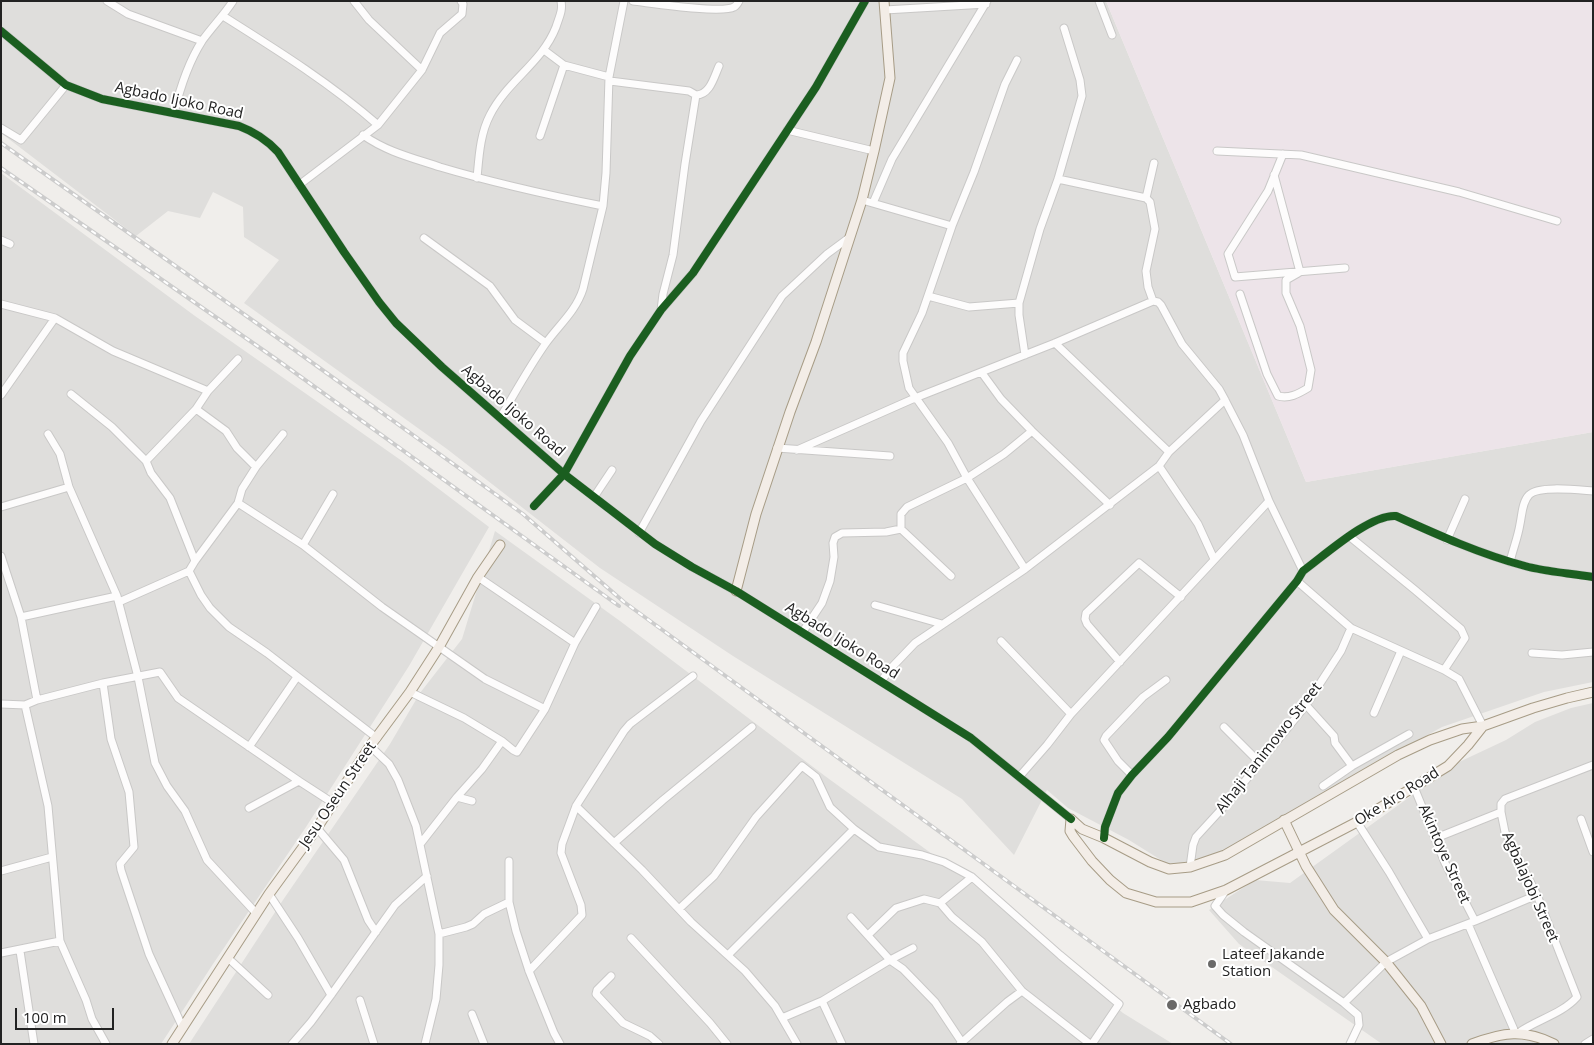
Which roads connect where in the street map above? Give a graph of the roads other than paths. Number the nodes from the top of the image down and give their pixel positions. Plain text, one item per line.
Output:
1 (107, 1) edge
2 (233, 1) edge
3 (354, 1) edge
4 (461, 1) edge
5 (561, 1) edge
6 (624, 1) edge
7 (633, 1) edge
8 (739, 1) edge
9 (866, 1) edge
10 (1099, 1) edge
11 (986, 2) edge
12 (884, 6) edge
13 (223, 16) junction
14 (1064, 28) dead end
15 (1, 31) edge
16 (1112, 35) dead end
17 (202, 41) junction
18 (544, 50) junction
19 (1017, 60) dead end
20 (564, 65) junction
21 (719, 66) dead end
22 (422, 70) junction
23 (610, 79) junction
24 (66, 85) junction
25 (696, 95) junction
26 (174, 113) junction
27 (378, 125) junction
28 (1, 128) edge
29 (787, 130) junction
30 (363, 135) junction
31 (540, 136) dead end
32 (1218, 150) dead end
33 (874, 151) junction
34 (1283, 154) junction
35 (1154, 163) dead end
36 (1274, 175) junction
37 (477, 178) junction
38 (1058, 178) junction
39 (299, 185) junction
40 (1146, 198) junction
41 (862, 200) junction
42 (873, 203) junction
43 (603, 206) junction
44 (1557, 222) dead end
45 (952, 226) junction
46 (851, 236) junction
47 (424, 238) dead end
48 (1, 240) edge
49 (10, 244) dead end
50 (1345, 268) dead end
51 (1300, 272) junction
52 (1240, 294) dead end
53 (928, 296) junction
54 (1153, 301) junction
55 (1019, 302) junction
56 (1, 304) edge
57 (661, 310) junction
58 (55, 318) junction
59 (546, 343) junction
60 (1055, 343) junction
61 (1025, 355) junction
62 (238, 359) dead end
63 (982, 373) junction
64 (208, 391) junction
65 (2, 392) edge
66 (71, 394) dead end
67 (916, 398) junction
68 (1225, 400) junction
69 (196, 409) junction
70 (500, 418) junction
71 (1032, 431) junction
72 (48, 434) dead end
73 (283, 434) dead end
74 (777, 448) junction
75 (797, 450) junction
76 (1169, 452) junction
77 (890, 456) dead end
78 (146, 460) junction
79 (1159, 466) junction
80 (256, 467) junction
81 (612, 470) dead end
82 (564, 474) junction
83 (967, 478) junction
84 (69, 487) junction
85 (1593, 491) edge
86 (333, 494) dead end
87 (594, 497) junction
88 (1465, 499) dead end
89 (1270, 501) junction
90 (238, 504) junction
91 (1110, 505) junction
92 (534, 506) dead end
93 (1, 507) edge
94 (901, 530) junction
95 (639, 533) junction
96 (1349, 536) junction
97 (1447, 540) junction
98 (303, 545) junction
99 (500, 545) dead end
100 (1, 556) edge
101 (1214, 559) junction
102 (195, 561) junction
103 (1510, 562) junction
104 (1025, 569) junction
105 (189, 571) junction
106 (1303, 571) junction
107 (951, 576) dead end
108 (478, 577) junction
109 (1593, 577) edge
110 (1297, 581) junction
111 (736, 591) junction
112 (1181, 597) junction
113 (118, 599) junction
114 (875, 605) dead end
115 (596, 607) dead end
116 (21, 617) junction
117 (942, 624) junction
118 (1351, 628) junction
119 (802, 633) junction
120 (1001, 641) dead end
121 (575, 643) junction
122 (438, 647) junction
123 (1401, 651) junction
124 (1593, 652) edge
125 (1532, 653) dead end
126 (1120, 662) junction
127 (1444, 670) junction
128 (694, 676) dead end
129 (138, 677) junction
130 (297, 677) junction
131 (881, 680) junction
132 (1166, 680) dead end
133 (104, 683) junction
134 (410, 692) junction
135 (1593, 692) edge
136 (37, 700) junction
137 (1, 704) edge
138 (1306, 704) junction
139 (25, 705) junction
140 (545, 709) junction
141 (1374, 713) dead end
142 (1071, 714) junction
143 (1483, 726) junction
144 (752, 727) dead end
145 (1224, 727) dead end
146 (1409, 734) dead end
147 (377, 738) junction
148 (502, 741) junction
149 (370, 746) junction
150 (249, 747) junction
151 (1260, 762) junction
152 (1593, 765) edge
153 (1352, 766) junction
154 (1132, 775) junction
155 (1019, 777) junction
156 (299, 782) junction
157 (1323, 786) dead end
158 (1414, 787) junction
159 (456, 797) junction
160 (472, 801) dead end
161 (333, 803) junction
162 (576, 806) junction
163 (249, 808) dead end
164 (1501, 812) junction
165 (1071, 819) junction
166 (1581, 819) dead end
167 (1284, 820) junction
168 (1358, 822) junction
169 (317, 828) junction
170 (854, 829) junction
171 (1104, 838) junction
172 (1436, 838) junction
173 (421, 843) junction
174 (614, 843) junction
175 (1593, 852) edge
176 (1300, 853) junction
177 (52, 857) junction
178 (509, 861) dead end
179 (1190, 866) junction
180 (1, 871) edge
181 (426, 876) junction
182 (972, 876) junction
183 (1226, 890) junction
184 (269, 894) junction
185 (1537, 895) junction
186 (509, 902) junction
187 (940, 903) junction
188 (679, 909) junction
189 (256, 913) junction
190 (851, 917) dead end
191 (1472, 923) junction
192 (376, 932) junction
193 (439, 934) junction
194 (868, 935) junction
195 (631, 938) dead end
196 (1428, 939) junction
197 (60, 941) junction
198 (913, 948) dead end
199 (20, 951) junction
200 (1, 953) edge
201 (728, 955) junction
202 (228, 958) junction
203 (890, 960) junction
204 (1386, 962) junction
205 (529, 971) junction
206 (611, 976) dead end
207 (1022, 991) junction
208 (268, 995) dead end
209 (331, 996) junction
210 (360, 1000) dead end
211 (822, 1001) junction
212 (1344, 1003) junction
213 (472, 1014) dead end
214 (782, 1018) junction
215 (183, 1028) junction
216 (1516, 1033) junction
217 (1593, 1039) edge
218 (962, 1043) edge
219 (34, 1044) edge
220 (106, 1044) edge
221 (172, 1044) edge
222 (292, 1044) edge
223 (374, 1044) edge
224 (425, 1044) edge
225 (484, 1044) edge
226 (560, 1044) edge
227 (659, 1044) edge
228 (727, 1044) edge
229 (796, 1044) edge
230 (842, 1044) edge
231 (1091, 1044) edge
232 (1350, 1044) edge
233 (1441, 1044) edge
234 (1472, 1044) edge
235 (1554, 1044) edge
236 (1585, 1044) edge

1 - 17 street
2 - 13 street
3 - 22 street
4 - 22 street
5 - 18 street
6 - 23 street
7 - 8 street
9 - 29 street
10 - 16 street
11 - 12 street
11 - 42 street
12 - 33 main road
13 - 17 street
13 - 27 street
14 - 38 street
15 - 24 street, Agbado Ijoko Road
17 - 26 street
18 - 20 street
18 - 37 street
19 - 45 street
20 - 23 street
20 - 31 street
21 - 25 street
22 - 27 street
23 - 25 street
23 - 43 street
24 - 26 street, Agbado Ijoko Road
24 - 28 street
25 - 57 street
26 - 39 street, Agbado Ijoko Road
27 - 30 street
29 - 33 street
29 - 57 street
30 - 37 street
30 - 39 street
32 - 34 street
33 - 41 main road
34 - 36 street
34 - 44 street
35 - 40 street
36 - 51 street
36 - 51 street
37 - 43 street
38 - 40 street
38 - 55 street
39 - 70 street, Agbado Ijoko Road
40 - 54 street
41 - 42 street
41 - 46 main road
42 - 45 street
43 - 59 street
45 - 53 street
46 - 74 main road
46 - 95 street
47 - 59 street
48 - 49 street
50 - 51 street
51 - 52 street
53 - 55 street
53 - 67 street
54 - 60 street
54 - 68 street
55 - 61 street
56 - 58 street
57 - 82 street
58 - 64 street
58 - 65 street
59 - 70 street
60 - 61 street
60 - 76 street
61 - 63 street
62 - 64 street
63 - 67 street
63 - 71 street
64 - 69 street
66 - 78 street
67 - 75 street
67 - 83 street
68 - 76 street
68 - 89 street
69 - 78 street
69 - 80 street
70 - 82 street, Agbado Ijoko Road
71 - 83 street
71 - 91 street
72 - 84 street
73 - 80 street
74 - 75 street
74 - 111 main road
75 - 77 street
76 - 79 street
78 - 102 street
79 - 91 street
79 - 101 street
80 - 90 street
81 - 87 street
82 - 87 street, Agbado Ijoko Road
82 - 92 street
83 - 94 street
83 - 104 street
84 - 93 street
84 - 113 street
85 - 103 street
86 - 98 street
87 - 95 street, Agbado Ijoko Road
88 - 97 street
89 - 101 street
89 - 106 street
90 - 98 street
90 - 102 street
91 - 104 street
94 - 107 street
94 - 119 street
95 - 111 street, Agbado Ijoko Road
96 - 97 street
96 - 106 street
96 - 127 street
97 - 103 street
98 - 122 street
99 - 108 main road, Jesu Oseun Street
100 - 116 street
101 - 112 street
102 - 105 street
103 - 109 street
104 - 117 street
105 - 113 street
105 - 130 street
106 - 110 street
108 - 121 street
108 - 122 main road, Jesu Oseun Street
110 - 118 street
110 - 154 street
111 - 119 street, Agbado Ijoko Road
112 - 126 street
112 - 126 street
113 - 116 street
113 - 129 street
114 - 117 street
115 - 121 street
116 - 136 street
117 - 131 street
118 - 123 street
118 - 138 street, Alhaji Tanimowo Street
119 - 131 street, Agbado Ijoko Road
120 - 142 street
121 - 140 street
122 - 134 main road, Jesu Oseun Street
122 - 140 street
123 - 127 street
123 - 141 street
124 - 125 street
126 - 142 street
127 - 143 street
128 - 162 street
129 - 133 street
129 - 150 street
129 - 189 street
130 - 147 street
130 - 150 street
131 - 155 street, Agbado Ijoko Road
132 - 154 street
133 - 136 street
133 - 215 street
134 - 147 main road, Jesu Oseun Street
134 - 148 street
135 - 143 main road
136 - 139 street
137 - 139 street
138 - 151 street, Alhaji Tanimowo Street
138 - 153 street
139 - 177 street
140 - 148 street
142 - 155 street
143 - 158 main road, Oke Aro Road
143 - 167 main road
144 - 174 street
145 - 151 street
146 - 153 street
147 - 149 main road, Jesu Oseun Street
148 - 159 street
149 - 161 main road, Jesu Oseun Street
149 - 173 street
150 - 156 street
151 - 179 street, Alhaji Tanimowo Street
152 - 164 street, Agbalajobi Street
153 - 157 street
154 - 171 street
155 - 165 street, Agbado Ijoko Road
156 - 161 street
156 - 163 street
158 - 168 main road, Oke Aro Road
158 - 172 street, Akintoye Street
159 - 160 street
159 - 173 street
161 - 169 main road, Jesu Oseun Street
162 - 174 street
162 - 205 street
164 - 172 street
164 - 185 street, Agbalajobi Street
165 - 171 main road, Agbado Ijoko Road
165 - 183 main road
166 - 175 street
167 - 176 main road
167 - 179 main road, Agbado Ijoko Road
168 - 176 main road, Oke Aro Road
168 - 196 street
169 - 184 main road, Jesu Oseun Street
169 - 192 street
170 - 182 street
170 - 188 street
170 - 201 street
171 - 179 main road, Agbado Ijoko Road
172 - 191 street, Akintoye Street
173 - 181 street
174 - 188 street
176 - 183 main road
176 - 204 main road
177 - 180 street
177 - 197 street
178 - 186 street
181 - 192 street
181 - 193 street
182 - 187 street
182 - 231 street
183 - 212 street
184 - 189 main road, Jesu Oseun Street
184 - 209 street
185 - 191 street
185 - 216 street, Agbalajobi Street
186 - 193 street
186 - 205 street
187 - 194 street
187 - 207 street
188 - 201 street
189 - 202 main road, Jesu Oseun Street
190 - 194 street
191 - 196 street
191 - 216 street, Akintoye Street
192 - 209 street
193 - 224 street
194 - 203 street
195 - 228 street
196 - 204 street
197 - 199 street
197 - 220 street
198 - 203 street
199 - 200 street
199 - 219 street
201 - 214 street
202 - 208 street
202 - 215 main road, Jesu Oseun Street
203 - 211 street
203 - 218 street
204 - 212 street
204 - 233 main road
205 - 226 street
206 - 227 street
207 - 218 street
207 - 231 street
209 - 222 street
210 - 223 street
211 - 214 street
211 - 230 street
212 - 232 street
213 - 225 street
214 - 229 street
215 - 221 main road, Jesu Oseun Street
216 - 234 main road
216 - 235 main road
217 - 236 street

